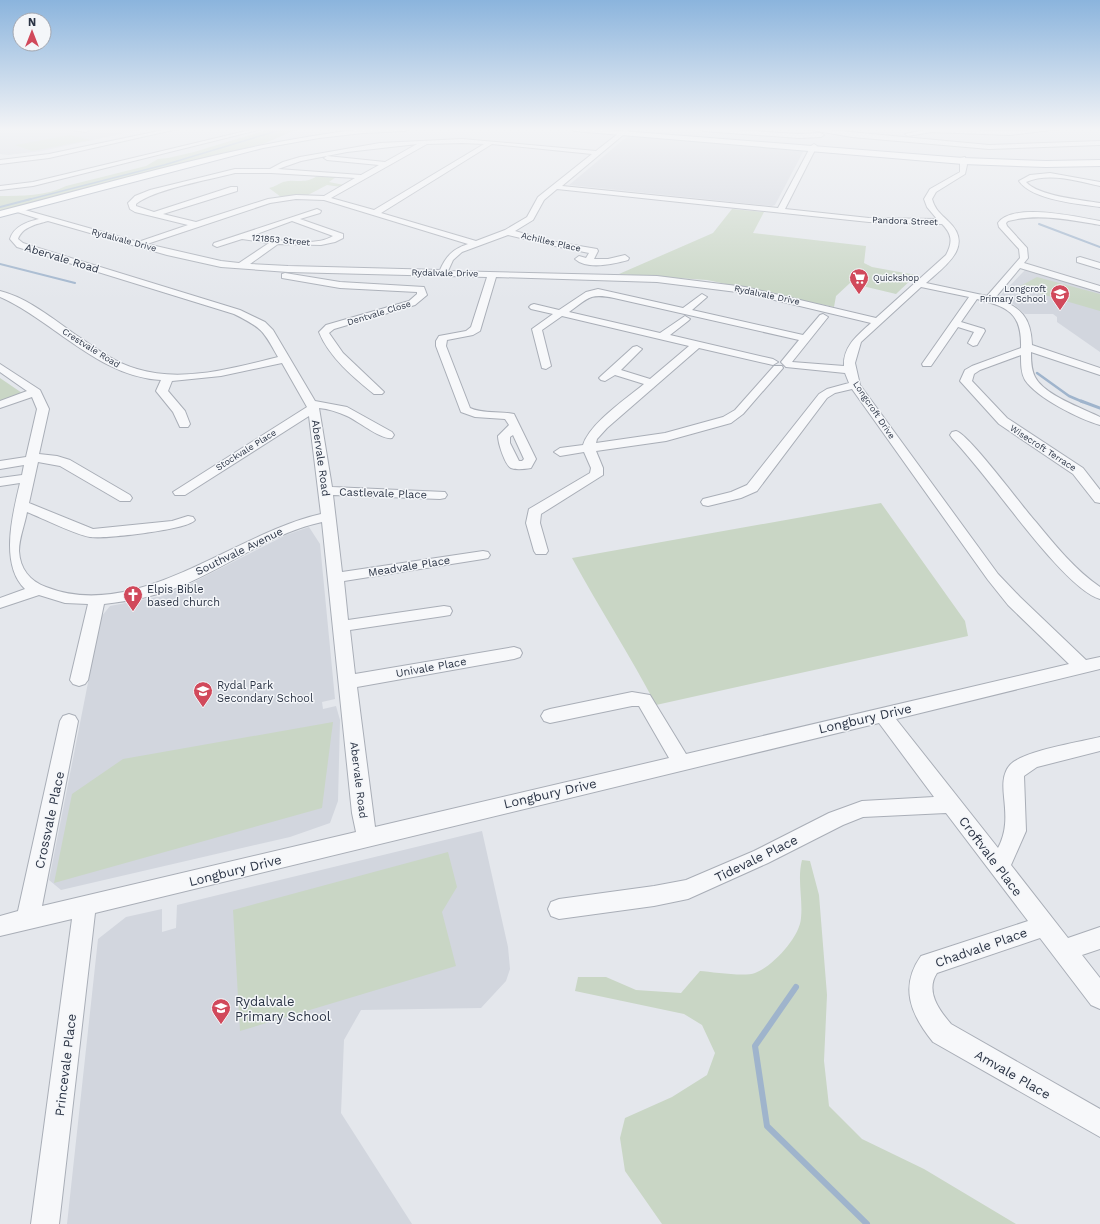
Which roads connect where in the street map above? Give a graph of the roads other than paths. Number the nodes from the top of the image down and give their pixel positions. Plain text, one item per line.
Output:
1 (16, 186) edge
2 (106, 186) edge
3 (174, 186) edge
4 (346, 186) edge
5 (419, 186) edge
6 (793, 186) edge
7 (940, 186) edge
8 (1025, 186) edge
9 (555, 187) joint
10 (0, 188) edge
11 (234, 189) dead end
12 (325, 198) junction
13 (1100, 205) edge
14 (15, 210) junction
15 (318, 211) dead end
16 (780, 211) junction
17 (375, 213) junction
18 (0, 214) edge
19 (154, 214) junction
20 (48, 219) junction
21 (293, 219) junction
22 (945, 222) junction
23 (1100, 223) edge
24 (198, 225) junction
25 (508, 232) junction
26 (243, 237) junction
27 (276, 242) junction
28 (474, 243) junction
29 (139, 244) junction
30 (217, 245) dead end
31 (572, 253) dead end
32 (625, 258) dead end
33 (1080, 260) dead end
34 (589, 261) junction
35 (1020, 265) junction
36 (240, 266) junction
37 (1100, 266) edge
38 (266, 268) junction
39 (444, 273) junction
40 (492, 274) junction
41 (918, 284) junction
42 (1100, 289) edge
43 (0, 294) edge
44 (974, 296) junction
45 (702, 297) dead end
46 (989, 299) junction
47 (534, 307) dead end
48 (562, 312) junction
49 (685, 315) junction
50 (823, 317) dead end
51 (878, 321) junction
52 (956, 321) junction
53 (663, 336) junction
54 (805, 338) junction
55 (973, 343) dead end
56 (697, 344) junction
57 (1026, 348) junction
58 (637, 349) dead end
59 (285, 359) junction
60 (782, 364) junction
61 (927, 364) dead end
62 (546, 366) dead end
63 (0, 367) edge
64 (849, 370) junction
65 (1100, 372) edge
66 (168, 377) junction
67 (652, 383) junction
68 (856, 385) junction
69 (36, 392) junction
70 (378, 392) dead end
71 (0, 405) edge
72 (311, 406) junction
73 (1100, 421) edge
74 (184, 424) dead end
75 (515, 426) dead end
76 (388, 435) dead end
77 (956, 435) dead end
78 (589, 443) junction
79 (560, 452) dead end
80 (32, 459) junction
81 (0, 466) edge
82 (28, 478) junction
83 (0, 482) edge
84 (326, 491) junction
85 (180, 492) dead end
86 (440, 495) dead end
87 (125, 498) dead end
88 (1100, 499) edge
89 (708, 502) dead end
90 (22, 505) junction
91 (329, 516) junction
92 (188, 520) dead end
93 (541, 551) dead end
94 (483, 555) dead end
95 (335, 578) junction
96 (39, 590) junction
97 (1100, 594) edge
98 (97, 600) junction
99 (0, 603) edge
100 (444, 611) dead end
101 (341, 626) junction
102 (514, 653) dead end
103 (1091, 665) edge
104 (79, 680) dead end
105 (347, 682) junction
106 (882, 714) junction
107 (550, 716) dead end
108 (70, 721) dead end
109 (1100, 744) edge
110 (681, 762) junction
111 (951, 804) junction
112 (367, 837) junction
113 (999, 866) junction
114 (85, 905) junction
115 (558, 909) dead end
116 (28, 920) junction
117 (0, 926) edge
118 (1044, 926) junction
119 (1100, 938) edge
120 (1064, 950) junction
121 (1100, 997) edge
122 (930, 1019) joint
123 (1100, 1124) edge
124 (45, 1224) edge

1 - 10 street
2 - 14 main road
3 - 19 street
4 - 12 street
5 - 17 street
6 - 16 street
7 - 22 street, Longcroft Drive
8 - 13 street
9 - 16 street, Pandora Street
9 - 25 street
11 - 19 street
12 - 17 street
12 - 24 street
14 - 18 main road
14 - 20 street, Rydalvale Drive
15 - 21 street
16 - 22 street, Pandora Street
17 - 28 street
19 - 24 street
20 - 29 street, Rydalvale Drive
20 - 59 street, Abervale Road
21 - 26 street
21 - 27 street, 121853 Street
22 - 41 street, Longcroft Drive
23 - 35 street
24 - 29 street
25 - 28 street
25 - 34 street, Achilles Place
26 - 27 street, 121853 Street
26 - 30 street
27 - 36 street
28 - 39 street
29 - 36 street, Rydalvale Drive
31 - 34 street
32 - 34 street
33 - 37 street
35 - 42 street
35 - 46 street
36 - 38 street, Rydalvale Drive
38 - 39 street, Rydalvale Drive
38 - 70 street, Dentvale Close
39 - 40 street, Rydalvale Drive
40 - 51 street, Rydalvale Drive
40 - 75 street
41 - 44 street
41 - 51 street, Longcroft Drive
43 - 66 street, Crestvale Road
44 - 46 street
44 - 52 street
45 - 49 street
46 - 57 street
47 - 48 street
48 - 49 street
48 - 53 street
48 - 62 street
49 - 53 street
49 - 54 street
50 - 54 street
51 - 64 street, Longcroft Drive
52 - 55 street
52 - 61 street
53 - 56 street
54 - 60 street
56 - 60 street
56 - 67 street
57 - 65 street
57 - 73 street
57 - 88 street, Wisecroft Terrace
58 - 67 street
59 - 66 street, Crestvale Road
59 - 72 street, Abervale Road
60 - 64 street
60 - 78 street
63 - 69 street
64 - 68 street, Longcroft Drive
66 - 74 street
67 - 78 street
68 - 89 street
68 - 103 street, Longcroft Drive
69 - 71 street
69 - 80 street, Southvale Avenue
72 - 76 street
72 - 84 street, Abervale Road
72 - 85 street, Stockvale Place
77 - 97 street
78 - 79 street
78 - 93 street
80 - 81 street
80 - 82 street, Southvale Avenue
80 - 87 street
82 - 83 street
82 - 90 street, Southvale Avenue
84 - 86 street, Castlevale Place
84 - 91 street, Abervale Road
90 - 92 street
90 - 96 street, Southvale Avenue
91 - 95 street, Abervale Road
91 - 98 street, Southvale Avenue
94 - 95 street, Meadvale Place
95 - 101 street, Abervale Road
96 - 98 street, Southvale Avenue
96 - 99 street
98 - 104 street
100 - 101 street
101 - 105 street, Abervale Road
102 - 105 street, Univale Place
103 - 106 street, Longbury Drive
105 - 112 street, Abervale Road
106 - 110 street, Longbury Drive
106 - 111 street, Croftvale Place
107 - 110 street
108 - 116 street, Crossvale Place
109 - 113 street
110 - 112 street, Longbury Drive
111 - 113 street, Croftvale Place
111 - 115 street, Tidevale Place
112 - 114 street, Longbury Drive
113 - 118 street, Croftvale Place
114 - 116 street, Longbury Drive
114 - 124 street, Princevale Place
116 - 117 street, Longbury Drive
118 - 120 street, Croftvale Place
118 - 122 street, Chadvale Place
119 - 120 street
120 - 121 street, Croftvale Place
122 - 123 street, Amvale Place

